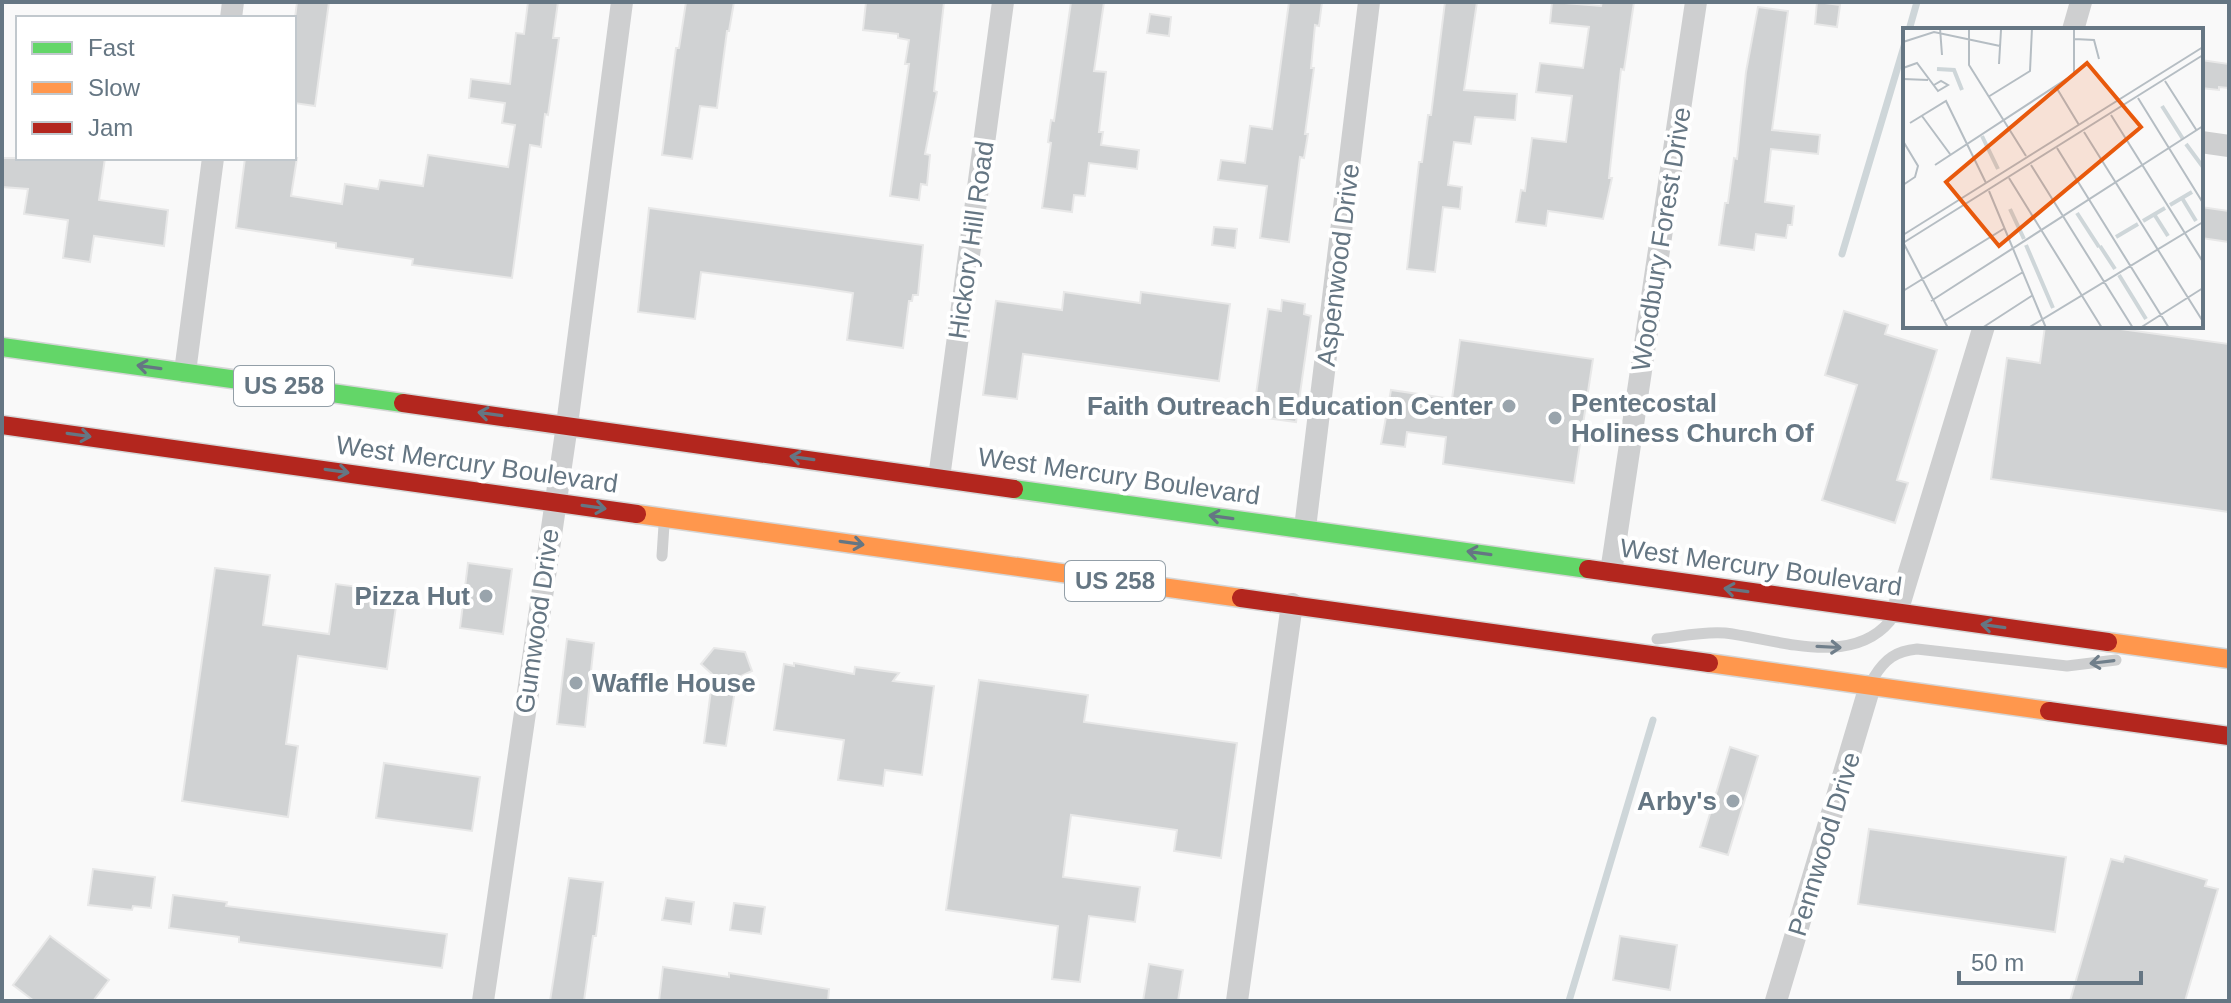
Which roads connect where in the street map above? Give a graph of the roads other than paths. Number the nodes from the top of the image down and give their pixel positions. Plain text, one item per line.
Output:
1 (622, 2) edge
2 (1003, 2) edge
3 (1369, 2) edge
4 (1696, 2) edge
5 (2081, 2) edge
6 (2074, 28) edge
7 (2203, 142) edge
8 (2229, 146) edge
9 (213, 160) edge
10 (1983, 328) edge
11 (2, 347) edge
12 (185, 372) junction
13 (2, 425) edge
14 (567, 425) junction
15 (939, 478) junction
16 (554, 501) junction
17 (665, 517) junction
18 (1305, 528) junction
19 (662, 556) dead end
20 (1611, 572) junction
21 (1292, 604) junction
22 (1897, 612) junction
23 (1584, 646) junction
24 (2180, 652) junction
25 (2137, 657) dead end
26 (2123, 659) dead end
27 (2229, 659) edge
28 (1870, 686) junction
29 (2229, 736) edge
30 (483, 1001) edge
31 (1237, 1001) edge
32 (1776, 1001) edge

1 - 14 street, Gumwood Drive
2 - 15 street, Hickory Hill Road
3 - 18 street, Aspenwood Drive
4 - 20 street, Woodbury Forest Drive
5 - 6 street
7 - 8 street
9 - 12 street
10 - 22 street
12 -> 11 highway, West Mercury Boulevard / US 258
14 -> 12 highway, West Mercury Boulevard / US 258
13 -> 16 highway, West Mercury Boulevard / US 258
15 -> 14 highway, West Mercury Boulevard / US 258
14 - 16 street, Gumwood Drive
18 -> 15 highway, West Mercury Boulevard / US 258
16 -> 17 highway, West Mercury Boulevard / US 258
16 - 30 street, Gumwood Drive
17 - 19 lane
17 -> 21 highway, West Mercury Boulevard / US 258
20 -> 18 highway, West Mercury Boulevard / US 258
22 -> 20 highway, West Mercury Boulevard / US 258
21 - 23 highway, West Mercury Boulevard / US 258
21 - 31 street
23 -> 22 lane
24 -> 22 highway, West Mercury Boulevard / US 258
23 - 28 highway, West Mercury Boulevard / US 258
24 - 25 lane
24 - 27 highway, West Mercury Boulevard / US 258
26 -> 28 lane
28 - 29 highway, West Mercury Boulevard / US 258
28 - 32 street, Pennwood Drive

